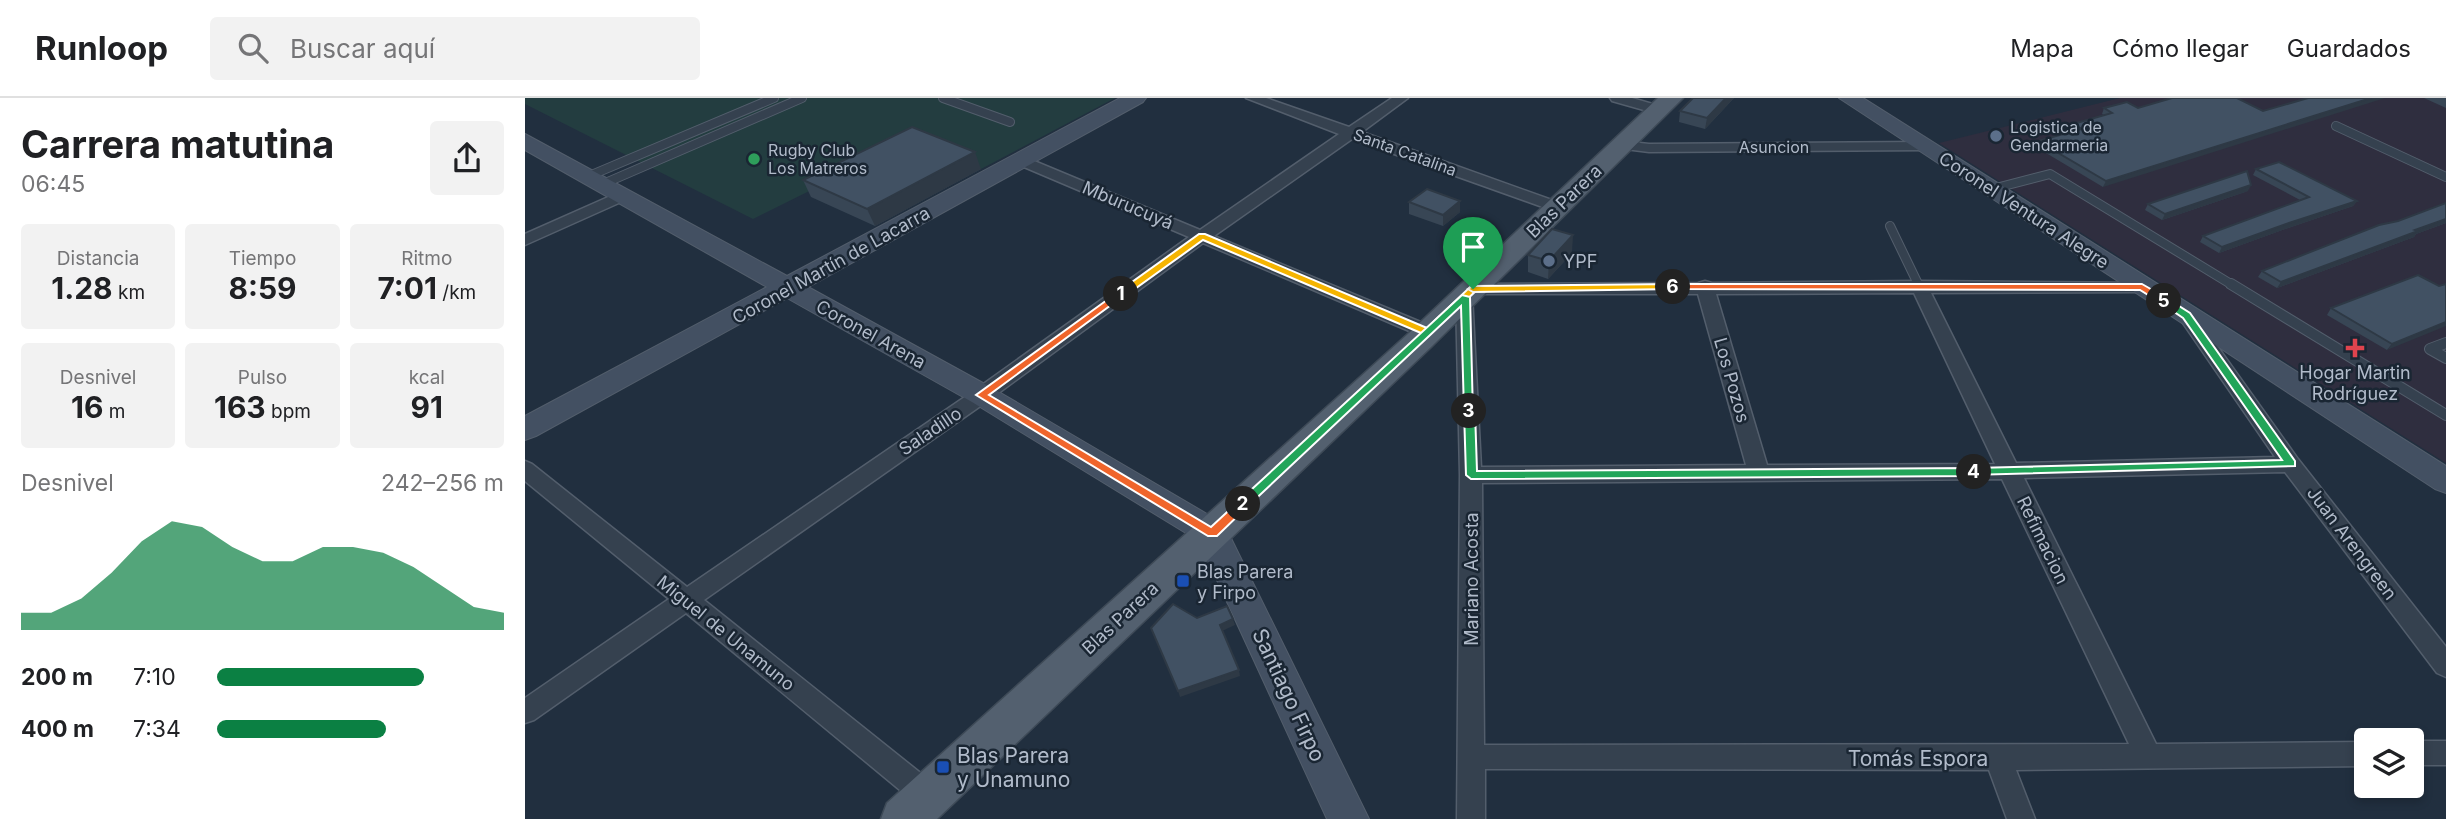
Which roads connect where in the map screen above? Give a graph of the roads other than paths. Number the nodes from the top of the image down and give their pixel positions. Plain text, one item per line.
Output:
1 (774, 98) edge
2 (802, 98) edge
3 (943, 98) edge
4 (1136, 98) edge
5 (1252, 98) edge
6 (1401, 98) edge
7 (1617, 98) edge
8 (1849, 98) edge
9 (1664, 104) edge
10 (1010, 122) dead end
11 (2336, 126) dead end
12 (1352, 133) junction
13 (525, 141) edge
14 (1622, 145) junction
15 (1927, 146) junction
16 (643, 153) junction
17 (657, 161) junction
18 (1022, 161) junction
19 (2446, 177) edge
20 (605, 185) junction
21 (1992, 189) junction
22 (1557, 207) junction
23 (1891, 226) dead end
24 (1202, 236) junction
25 (525, 240) edge
26 (1705, 286) junction
27 (1919, 286) junction
28 (2142, 287) junction
29 (789, 288) junction
30 (1469, 293) junction
31 (2187, 316) junction
32 (1428, 332) junction
33 (2446, 342) edge
34 (2446, 358) edge
35 (982, 395) junction
36 (2446, 415) edge
37 (525, 429) edge
38 (2291, 464) junction
39 (525, 469) edge
40 (2010, 471) junction
41 (1759, 474) junction
42 (1471, 475) junction
43 (2446, 481) edge
44 (1212, 533) junction
45 (685, 599) junction
46 (2446, 666) edge
47 (525, 712) edge
48 (2424, 753) edge
49 (2446, 753) edge
50 (2354, 754) edge
51 (2148, 755) junction
52 (1471, 757) junction
53 (1998, 758) junction
54 (916, 807) edge
55 (1348, 819) edge
56 (1471, 819) edge
57 (2021, 819) edge

1 - 16 lane
2 - 17 lane
3 - 10 lane
4 - 18 street, Coronel Martín de Lacarra
5 - 12 street, Santa Catalina
6 - 12 street, Saladillo
7 - 9 street
8 - 15 street, Coronel Ventura Alegre
9 - 14 main road, Blas Parera
11 - 19 lane
12 - 22 street, Santa Catalina
12 - 24 street, Saladillo
13 - 20 street, Coronel Arena
14 - 15 street, Asuncion
14 - 22 main road, Blas Parera
15 - 21 street, Coronel Ventura Alegre
16 - 17 lane
16 - 20 lane
17 - 20 lane
18 - 24 street, Mburucuyá
18 - 29 street, Coronel Martín de Lacarra
20 - 25 street
20 - 29 street, Coronel Arena
21 - 28 street, Coronel Ventura Alegre
21 - 36 lane
22 - 30 main road, Blas Parera
23 - 27 lane
24 - 32 street, Mburucuyá
24 - 35 street, Saladillo
26 - 27 street
26 - 30 street
26 - 41 street, Los Pozos
27 - 28 street
27 - 40 street, Refimacion
28 - 31 street, Coronel Ventura Alegre
29 - 35 street, Coronel Arena
29 - 37 street, Coronel Martín de Lacarra
30 - 32 main road, Blas Parera
30 - 42 street, Mariano Acosta
31 - 38 street, Juan Arengreen
31 - 43 street, Coronel Ventura Alegre
32 - 44 main road, Blas Parera
33 - 34 lane
35 - 44 street, Coronel Arena
35 - 45 street, Saladillo
38 - 40 street
38 - 46 street, Juan Arengreen
39 - 45 street, Miguel de Unamuno
40 - 41 street
40 - 51 street, Refimacion
41 - 42 street
42 - 52 street, Mariano Acosta
44 - 54 main road, Blas Parera
44 - 55 street, Santiago Firpo
45 - 47 street, Saladillo
45 - 54 street, Miguel de Unamuno
48 - 49 street
50 - 51 street, Tomás Espora
51 - 53 street, Tomás Espora
52 - 53 street, Tomás Espora
52 - 56 street, Mariano Acosta
53 - 57 street

